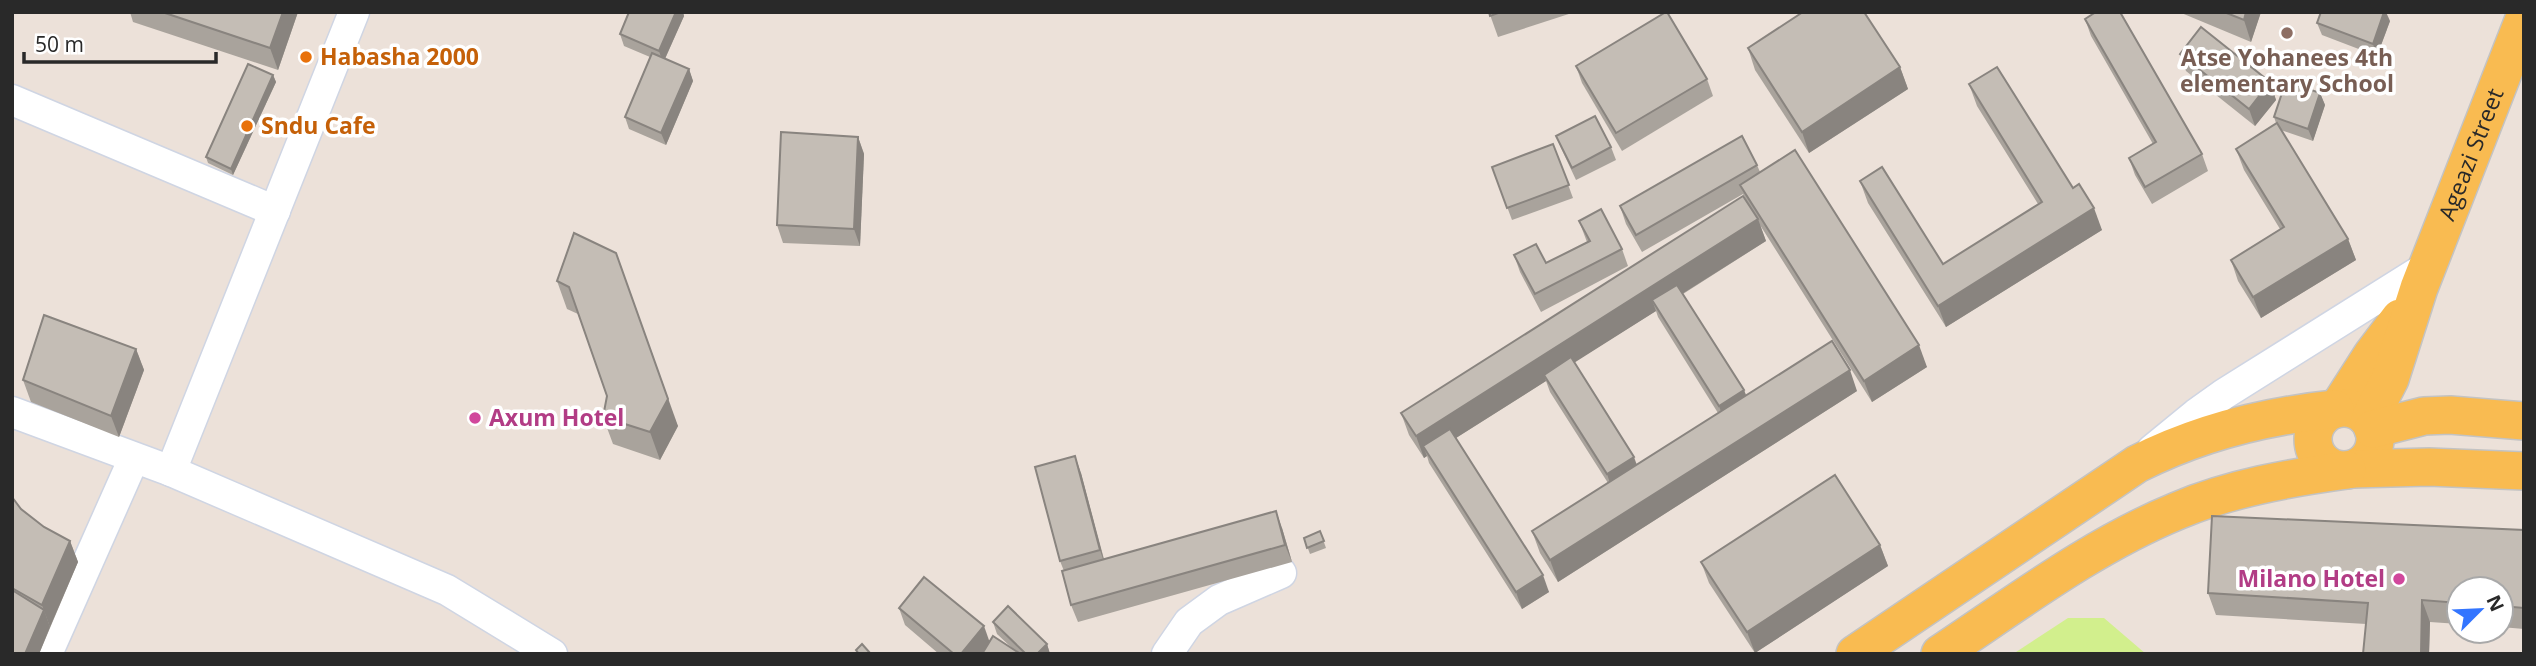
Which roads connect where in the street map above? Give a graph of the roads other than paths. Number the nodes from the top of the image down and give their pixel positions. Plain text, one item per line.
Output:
1 (354, 12) edge
2 (2524, 19) edge
3 (12, 100) edge
4 (275, 211) junction
5 (2424, 277) junction
6 (2396, 357) junction
7 (12, 412) edge
8 (2450, 415) junction
9 (2354, 416) junction
10 (2524, 421) edge
11 (134, 457) junction
12 (2137, 464) junction
13 (2350, 469) junction
14 (171, 471) junction
15 (2524, 471) edge
16 (1281, 573) dead end
17 (47, 654) edge
18 (552, 654) edge
19 (1167, 654) edge
20 (1856, 654) edge
21 (1940, 654) edge

1 - 4 street
2 - 5 main road, Ageazi Street
3 - 4 street
4 - 14 street
5 - 6 main road
5 - 9 main road
5 - 12 street
6 - 8 main road
6 - 9 main road
7 - 11 street
8 - 9 main road
8 - 10 main road
9 - 12 main road
9 - 13 main road
9 - 13 main road
11 - 14 street
11 - 17 street
12 - 20 main road
13 - 15 main road
13 - 21 main road
14 - 18 street
16 - 19 street

